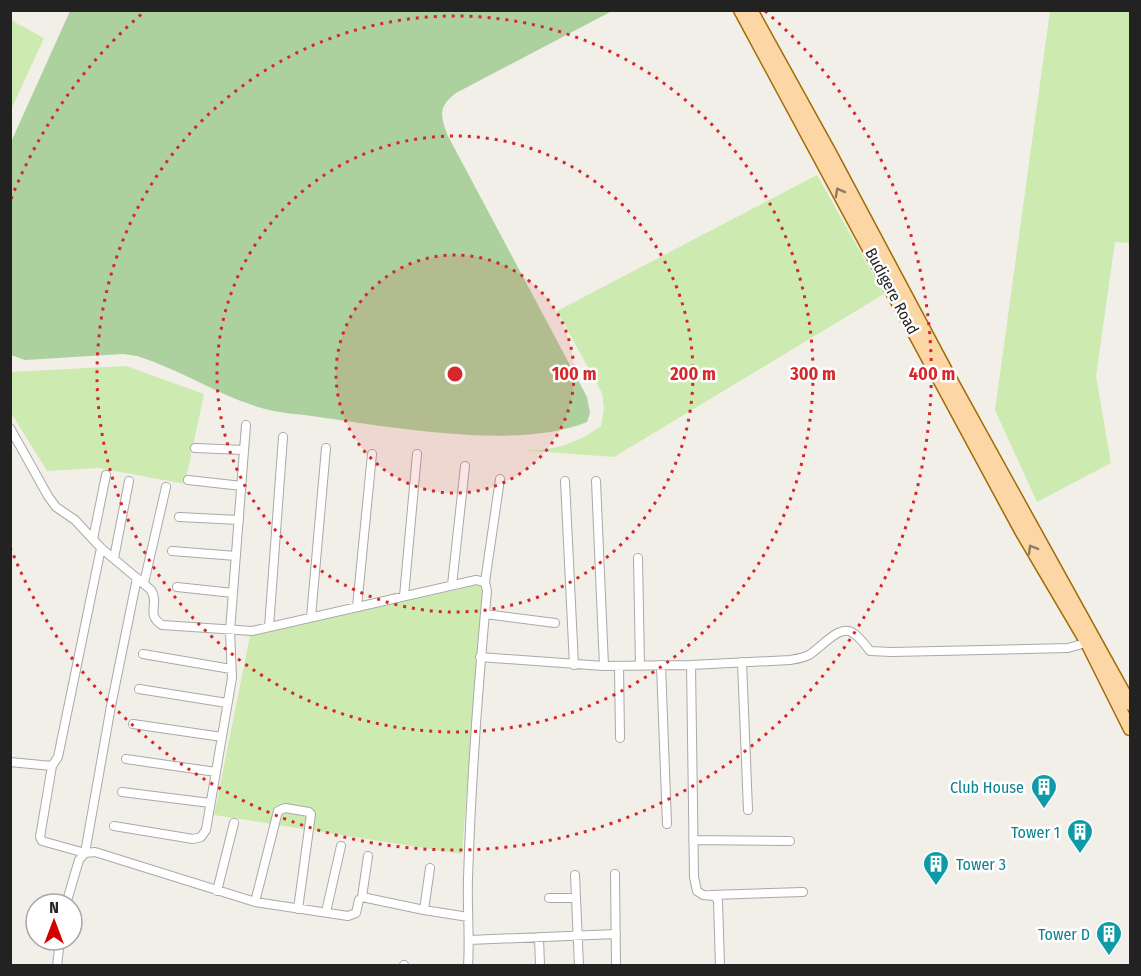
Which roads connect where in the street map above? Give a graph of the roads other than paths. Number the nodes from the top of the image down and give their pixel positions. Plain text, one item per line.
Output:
1 (740, 10) edge
2 (751, 10) edge
3 (246, 425) dead end
4 (10, 428) edge
5 (283, 437) dead end
6 (195, 448) dead end
7 (326, 448) dead end
8 (244, 450) junction
9 (372, 454) dead end
10 (417, 454) dead end
11 (465, 466) dead end
12 (106, 475) dead end
13 (500, 479) dead end
14 (188, 480) dead end
15 (565, 481) dead end
16 (597, 481) dead end
17 (129, 482) dead end
18 (242, 486) junction
19 (166, 487) dead end
20 (179, 518) dead end
21 (239, 520) junction
22 (93, 538) junction
23 (101, 548) junction
24 (172, 550) dead end
25 (236, 556) junction
26 (114, 558) junction
27 (638, 558) dead end
28 (141, 580) junction
29 (485, 582) junction
30 (452, 585) junction
31 (177, 586) dead end
32 (233, 593) junction
33 (404, 596) junction
34 (357, 607) junction
35 (484, 614) junction
36 (311, 617) junction
37 (555, 623) dead end
38 (268, 627) junction
39 (230, 631) junction
40 (1091, 641) junction
41 (142, 654) dead end
42 (480, 657) junction
43 (742, 662) junction
44 (574, 665) junction
45 (661, 665) junction
46 (691, 665) junction
47 (604, 666) junction
48 (619, 666) junction
49 (640, 666) junction
50 (231, 669) junction
51 (139, 689) dead end
52 (227, 703) junction
53 (1131, 704) edge
54 (133, 724) dead end
55 (1131, 729) edge
56 (222, 737) junction
57 (620, 738) dead end
58 (126, 759) dead end
59 (10, 762) edge
60 (51, 766) junction
61 (216, 772) junction
62 (123, 792) dead end
63 (210, 803) junction
64 (748, 810) dead end
65 (234, 823) dead end
66 (667, 824) dead end
67 (114, 826) dead end
68 (693, 840) junction
69 (790, 841) dead end
70 (341, 846) dead end
71 (85, 853) junction
72 (368, 856) dead end
73 (430, 868) dead end
74 (615, 874) dead end
75 (575, 875) dead end
76 (217, 891) junction
77 (803, 891) dead end
78 (70, 892) edge
79 (708, 895) junction
80 (362, 897) junction
81 (549, 898) dead end
82 (576, 898) junction
83 (255, 902) junction
84 (298, 909) junction
85 (424, 910) junction
86 (326, 912) junction
87 (468, 917) junction
88 (616, 934) junction
89 (578, 936) junction
90 (538, 937) junction
91 (468, 940) junction
92 (468, 966) edge
93 (540, 966) edge
94 (579, 966) edge
95 (616, 966) edge
96 (720, 966) edge

40 -> 1 main road, Budigere Road
2 - 40 main road, Budigere Road
3 - 8 street
4 - 22 street
5 - 38 street
6 - 8 street
7 - 36 street
8 - 18 street
9 - 34 street
10 - 33 street
11 - 30 street
12 - 22 street
13 - 29 street
14 - 18 street
15 - 44 street
16 - 47 street
17 - 26 street
18 - 21 street
19 - 28 street
20 - 21 street
21 - 25 street
22 - 23 street
23 - 26 street
23 - 60 street
24 - 25 street
25 - 32 street
26 - 28 street
27 - 49 street
28 - 39 street
28 - 71 street
29 - 30 street
29 - 35 street
30 - 33 street
31 - 32 street
32 - 39 street
33 - 34 street
34 - 36 street
35 - 37 street
35 - 42 street
36 - 38 street
38 - 39 street
39 - 50 street
40 - 43 street
40 - 53 main road, Budigere Road
40 - 55 main road, Budigere Road
41 - 50 street
42 - 44 street
42 - 87 street
43 - 46 street
43 - 64 street
44 - 47 street
45 - 46 street
45 - 49 street
45 - 66 street
46 - 68 street
47 - 48 street
48 - 49 street
48 - 57 street
50 - 52 street
51 - 52 street
52 - 56 street
54 - 56 street
56 - 61 street
58 - 61 street
59 - 60 street
60 - 71 street
61 - 63 street
62 - 63 street
63 - 67 street
65 - 76 street
68 - 69 street
68 - 79 street
70 - 86 street
71 - 76 street
71 - 78 street
72 - 80 street
73 - 85 street
74 - 88 street
75 - 82 street
76 - 83 street
77 - 79 street
79 - 96 street
80 - 85 street
80 - 86 street
81 - 82 street
82 - 89 street
83 - 84 street
83 - 84 street
84 - 86 street
85 - 87 street
87 - 91 street
88 - 89 street
88 - 95 street
89 - 90 street
89 - 94 street
90 - 91 street
90 - 93 street
91 - 92 street

